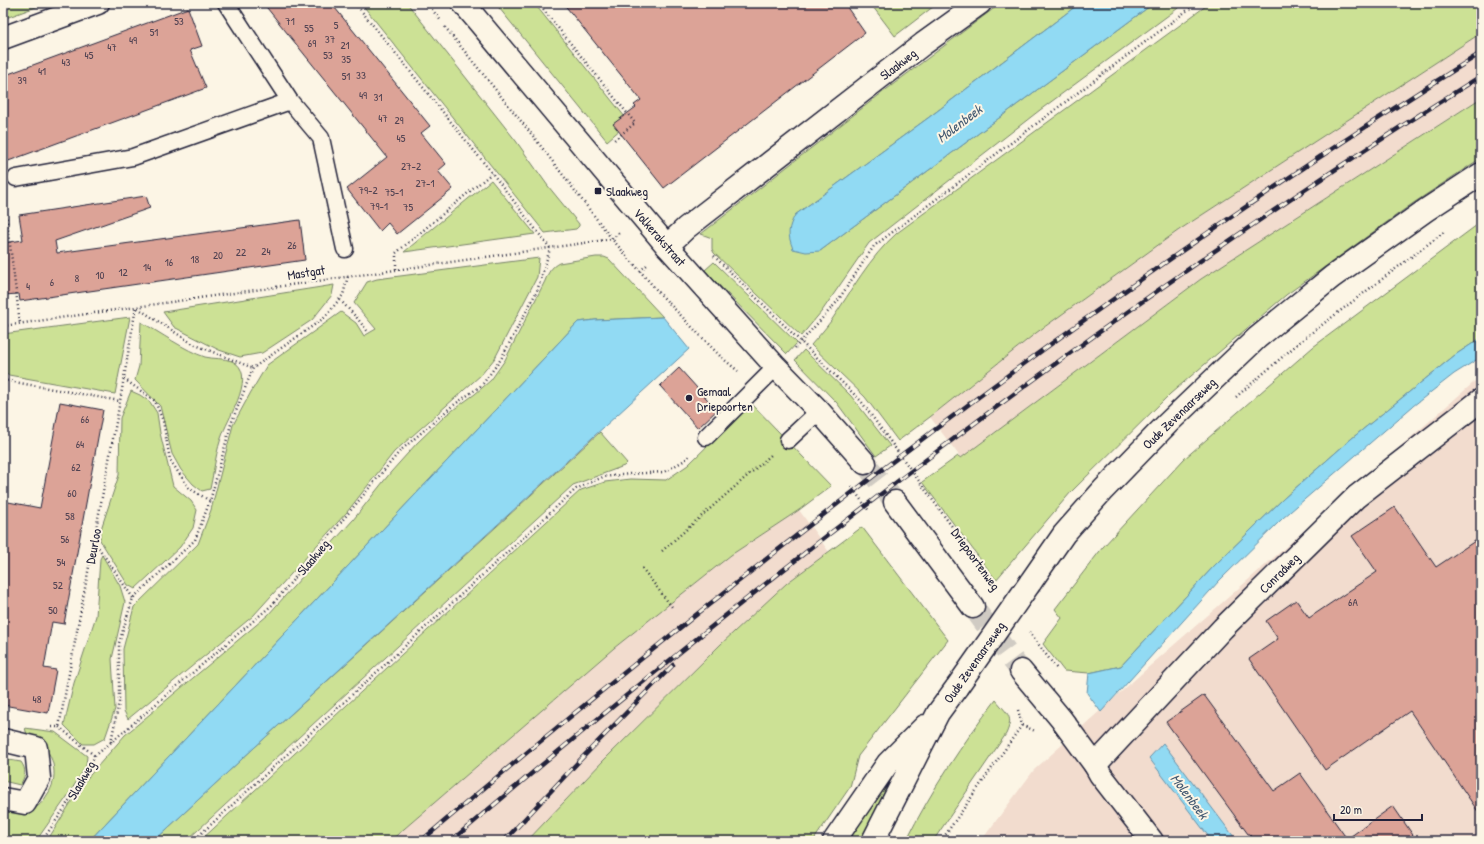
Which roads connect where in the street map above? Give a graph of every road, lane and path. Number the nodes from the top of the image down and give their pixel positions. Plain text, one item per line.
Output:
1 (98, 3) edge
2 (226, 3) edge
3 (355, 3) edge
4 (427, 3) edge
5 (463, 3) edge
6 (538, 3) edge
7 (980, 3) edge
8 (1197, 3) edge
9 (3, 38) edge
10 (290, 101) junction
11 (609, 144) dead end
12 (492, 173) junction
13 (1481, 174) edge
14 (16, 178) dead end
15 (3, 194) edge
16 (686, 228) junction
17 (1446, 231) dead end
18 (612, 239) junction
19 (667, 246) junction
20 (345, 249) dead end
21 (550, 249) junction
22 (396, 269) junction
23 (348, 276) junction
24 (340, 300) junction
25 (136, 307) junction
26 (20, 323) junction
27 (3, 326) edge
28 (368, 332) dead end
29 (802, 342) junction
30 (776, 367) junction
31 (253, 368) junction
32 (124, 379) junction
33 (3, 380) edge
34 (756, 387) junction
35 (1481, 400) edge
36 (120, 401) junction
37 (861, 401) joint
38 (1232, 401) dead end
39 (820, 411) junction
40 (706, 437) joint
41 (788, 440) joint
42 (865, 463) tunnel mouth
43 (210, 501) junction
44 (895, 502) tunnel mouth
45 (94, 541) junction
46 (662, 551) dead end
47 (642, 568) dead end
48 (998, 589) dead end
49 (133, 598) junction
50 (973, 606) tunnel mouth
51 (672, 607) dead end
52 (1026, 627) dead end
53 (1021, 671) tunnel mouth
54 (1058, 672) dead end
55 (938, 713) junction
56 (51, 726) dead end
57 (59, 727) junction
58 (1036, 732) dead end
59 (3, 740) edge
60 (111, 742) junction
61 (95, 756) junction
62 (1095, 765) junction
63 (3, 799) edge
64 (42, 841) edge
65 (193, 841) edge
66 (834, 841) edge
67 (873, 841) edge
68 (941, 841) edge
69 (1152, 841) edge

1 - 9 street
2 - 10 lane
3 - 12 path
4 - 18 path
5 - 19 street, Volkerakstraat
6 - 11 path
7 - 16 street, Slaakweg
8 - 29 path
10 - 14 lane
10 - 20 lane
12 - 21 path
12 - 22 path
13 - 55 street, Oude Zevenaarseweg, bridge
15 - 26 path
16 - 19 street, Slaakweg
16 - 29 path, Volkerakstraat
17 - 38 path
18 - 21 path, Mastgat
18 - 34 path
19 - 30 street, Volkerakstraat
21 - 22 path, Mastgat
21 - 60 path, Slaakweg
22 - 23 path, Mastgat
23 - 24 path
23 - 25 path, Mastgat
24 - 28 path
24 - 31 path
25 - 26 path, Mastgat
25 - 31 path
25 - 32 path, Deurloo
26 - 27 path, Mastgat
29 - 30 path
29 - 37 path, Volkerakstraat
30 - 34 lane
30 - 39 street, Volkerakstraat
31 - 43 path
32 - 36 path, Deurloo
32 - 43 path
33 - 36 path
34 - 40 lane
35 - 62 street, Conradweg
36 - 45 path, Deurloo
37 - 48 path, Driepoortenweg
39 - 41 lane
39 - 42 street, Volkerakstraat
40 - 65 path
41 - 46 path
43 - 49 path
44 - 50 street
45 - 49 path
45 - 57 path, Deurloo
47 - 51 path
49 - 60 path
52 - 54 path
53 - 62 street
55 - 66 street, Oude Zevenaarseweg
55 - 67 street, Oude Zevenaarseweg
56 - 57 path
57 - 61 path
58 - 68 path
59 - 63 street
60 - 61 path, Slaakweg
61 - 64 path, Slaakweg
62 - 69 street

